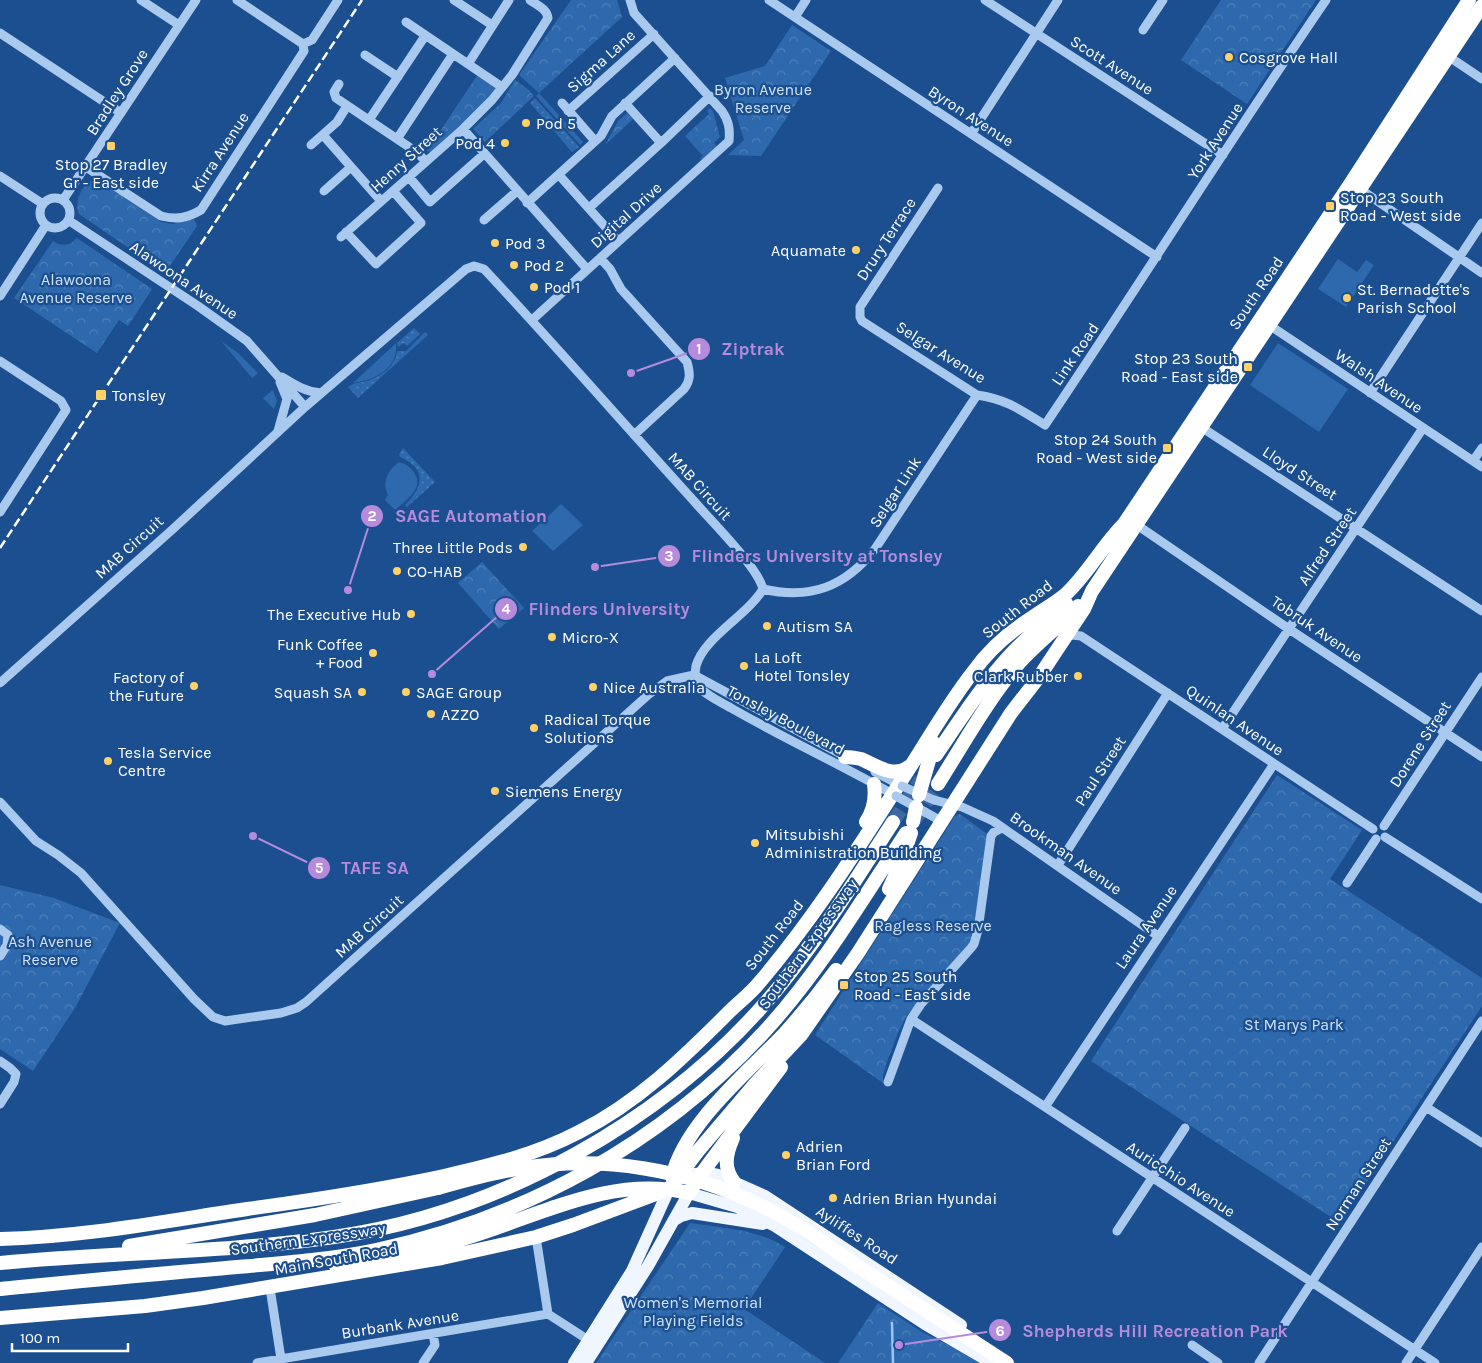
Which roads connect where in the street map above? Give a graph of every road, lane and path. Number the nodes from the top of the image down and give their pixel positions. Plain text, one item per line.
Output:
1 (141, 0) edge
2 (196, 0) edge
3 (237, 0) edge
4 (338, 0) edge
5 (454, 0) edge
6 (509, 0) edge
7 (530, 0) edge
8 (630, 0) edge
9 (769, 0) edge
10 (806, 0) edge
11 (985, 0) edge
12 (1058, 0) edge
13 (1163, 0) edge
14 (1326, 0) edge
15 (1469, 0) edge
16 (1482, 6) edge
17 (795, 17) junction
18 (406, 22) dead end
19 (179, 25) junction
20 (492, 26) junction
21 (1144, 30) dead end
22 (0, 34) edge
23 (654, 34) junction
24 (1036, 34) junction
25 (426, 36) junction
26 (303, 47) junction
27 (1437, 49) junction
28 (454, 54) junction
29 (365, 55) dead end
30 (1449, 57) junction
31 (675, 58) junction
32 (468, 64) junction
33 (398, 77) junction
34 (1482, 79) edge
35 (339, 84) dead end
36 (502, 87) junction
37 (710, 96) junction
38 (562, 103) dead end
39 (625, 103) junction
40 (348, 106) junction
41 (568, 111) junction
42 (121, 113) junction
43 (369, 120) junction
44 (463, 129) junction
45 (971, 134) junction
46 (323, 135) junction
47 (396, 139) junction
48 (595, 141) junction
49 (661, 143) junction
50 (311, 145) dead end
51 (484, 154) junction
52 (1223, 155) junction
53 (426, 162) junction
54 (86, 167) junction
55 (351, 167) junction
56 (559, 175) junction
57 (0, 176) edge
58 (408, 177) junction
59 (1355, 186) junction
60 (938, 188) dead end
61 (324, 191) dead end
62 (393, 191) junction
63 (516, 191) junction
64 (64, 200) junction
65 (381, 201) junction
66 (528, 203) junction
67 (43, 204) junction
68 (589, 208) junction
69 (68, 220) junction
70 (484, 220) dead end
71 (1482, 223) edge
72 (46, 225) junction
73 (618, 242) junction
74 (1157, 256) junction
75 (600, 258) junction
76 (1459, 258) junction
77 (587, 270) junction
78 (1482, 273) edge
79 (0, 296) edge
80 (1130, 299) joint
81 (860, 307) joint
82 (532, 320) junction
83 (1265, 323) junction
84 (0, 361) edge
85 (275, 373) junction
86 (1370, 392) junction
87 (321, 393) junction
88 (977, 395) junction
89 (305, 407) junction
90 (1045, 425) joint
91 (1198, 425) junction
92 (1423, 428) junction
93 (277, 432) junction
94 (634, 435) junction
95 (1482, 448) edge
96 (1473, 461) junction
97 (1482, 467) edge
98 (0, 512) edge
99 (1130, 524) junction
100 (1357, 528) junction
101 (763, 589) junction
102 (1092, 591) junction
103 (1482, 611) edge
104 (1078, 619) junction
105 (1290, 629) junction
106 (1081, 636) junction
107 (1066, 637) junction
108 (694, 674) junction
109 (1482, 677) edge
110 (0, 683) edge
111 (1168, 693) junction
112 (952, 701) junction
113 (1222, 729) junction
114 (1445, 733) junction
115 (935, 749) junction
116 (845, 757) junction
117 (1482, 757) edge
118 (1274, 764) junction
119 (910, 766) junction
120 (874, 784) junction
121 (938, 784) tunnel mouth
122 (897, 790) junction
123 (0, 802) edge
124 (951, 804) junction
125 (920, 805) junction
126 (941, 821) junction
127 (893, 822) tunnel mouth
128 (1384, 826) junction
129 (1002, 828) junction
130 (1373, 830) junction
131 (906, 833) tunnel mouth
132 (1386, 837) junction
133 (865, 838) junction
134 (1376, 839) junction
135 (1058, 865) junction
136 (1347, 883) dead end
137 (1482, 899) edge
138 (0, 929) edge
139 (1158, 936) junction
140 (0, 956) edge
141 (756, 987) junction
142 (911, 1019) junction
143 (1482, 1021) edge
144 (801, 1035) junction
145 (0, 1061) edge
146 (888, 1082) dead end
147 (0, 1104) edge
148 (1045, 1107) junction
149 (1426, 1107) junction
150 (739, 1124) junction
151 (1184, 1128) dead end
152 (1482, 1143) edge
153 (569, 1158) junction
154 (702, 1173) junction
155 (1152, 1178) junction
156 (734, 1182) junction
157 (670, 1188) junction
158 (685, 1199) junction
159 (314, 1215) junction
160 (672, 1222) junction
161 (775, 1226) junction
162 (1117, 1231) dead end
163 (49, 1236) junction
164 (536, 1237) junction
165 (0, 1239) edge
166 (1482, 1247) edge
167 (70, 1256) junction
168 (0, 1263) edge
169 (81, 1281) junction
170 (1312, 1282) junction
171 (270, 1288) junction
172 (0, 1289) edge
173 (548, 1314) junction
174 (0, 1318) edge
175 (434, 1334) junction
176 (593, 1343) junction
177 (1192, 1344) dead end
178 (1414, 1350) junction
179 (281, 1358) junction
180 (257, 1363) edge
181 (423, 1363) edge
182 (574, 1363) edge
183 (586, 1363) edge
184 (992, 1363) edge
185 (1007, 1363) edge
186 (1014, 1363) edge
187 (1218, 1363) edge
188 (1259, 1363) edge
189 (1406, 1363) edge
190 (1435, 1363) edge

1 - 19 street
2 - 19 street, Bradley Grove
3 - 26 street
4 - 26 street, Kirra Avenue
5 - 20 street
6 - 20 street
7 - 36 street
8 - 23 street
9 - 17 street, Byron Avenue
10 - 17 street
11 - 24 street, Scott Avenue
12 - 24 street
13 - 21 street
14 - 52 street, York Avenue
15 - 27 highway, South Road
16 - 30 highway, South Road
17 - 45 street, Byron Avenue
18 - 25 street
19 - 42 street, Bradley Grove
20 - 32 street
22 - 42 street
23 - 31 street
23 - 41 street, Sigma Lane
24 - 45 street
24 - 52 street, Scott Avenue
25 - 28 street
25 - 33 street
26 - 54 street, Kirra Avenue
27 - 30 street
27 - 59 highway, South Road
28 - 32 street
28 - 47 street
29 - 33 street
30 - 34 street
30 - 59 highway, South Road
31 - 37 street
31 - 39 street
32 - 36 street
33 - 43 street
35 - 40 street
36 - 44 street
37 - 49 street
37 - 73 street, Digital Drive
38 - 41 street
39 - 48 street
39 - 49 street
40 - 43 street
40 - 46 street
41 - 48 street
42 - 54 street, Bradley Grove
43 - 47 street
44 - 51 street, Henry Street
44 - 53 street, Henry Street
45 - 74 street, Byron Avenue
46 - 50 street
46 - 55 street
47 - 53 street
48 - 56 street
49 - 68 street
51 - 58 street
51 - 63 street, Henry Street
52 - 74 street, York Avenue
53 - 58 street, Henry Street
54 - 64 street, Bradley Grove
55 - 61 street
55 - 65 street
56 - 66 street
56 - 68 street
57 - 67 street
58 - 62 street, Henry Street
59 - 76 street
59 - 83 highway, South Road
60 - 81 street, Drury Terrace
62 - 65 street, Henry Street
62 - 65 street, Henry Street
63 - 66 street, Henry Street
63 - 70 street
64 - 67 street
64 - 69 street
66 - 77 street, Henry Street
67 - 72 street
68 - 73 street
69 - 72 street
69 - 85 street, Alawoona Avenue
71 - 76 street
72 - 79 street
73 - 75 street, Digital Drive
74 - 80 street, York Avenue
75 - 77 street, Digital Drive
75 - 94 street
76 - 78 street
76 - 86 street
77 - 82 street, Digital Drive
80 - 90 street, Link Road
81 - 88 street, Selgar Avenue
82 - 87 street, MAB Circuit
82 - 94 street, MAB Circuit
83 - 86 street, Walsh Avenue
83 - 91 highway, South Road
84 - 98 street
85 - 87 street, Alawoona Avenue
85 - 89 street, Alawoona Avenue
85 - 93 street
86 - 92 street, Walsh Avenue
87 - 89 street, MAB Circuit
88 - 90 street, Selgar Avenue
88 - 101 street, Selgar Link
89 - 93 street, MAB Circuit
91 - 99 highway, South Road
91 - 100 street, Lloyd Street
92 - 96 street, Walsh Avenue
92 - 100 street, Alfred Street
93 - 110 street, MAB Circuit
94 - 101 street, MAB Circuit
95 - 96 street
96 - 97 street, Walsh Avenue
99 - 102 highway, South Road
99 - 105 street, Tobruk Avenue
99 - 112 highway, South Road
99 - 115 highway
100 - 103 street, Lloyd Street
100 - 105 street, Alfred Street
101 - 108 street
102 - 104 highway, South Road
102 - 121 highway
104 - 106 street
104 - 107 highway, South Road
105 - 113 street, Alfred Street
105 - 114 street, Tobruk Avenue
106 - 107 street
106 - 111 street, Quinlan Avenue
107 - 124 highway, South Road
108 - 116 street, Tonsley Boulevard
108 - 120 street, Tonsley Boulevard
108 - 123 street, MAB Circuit
109 - 114 street, Dorene Street
111 - 113 street, Quinlan Avenue
111 - 135 street, Paul Street
112 - 115 highway
112 - 119 highway, South Road
113 - 118 street, Quinlan Avenue
114 - 117 street, Tobruk Avenue
114 - 128 street, Dorene Street
115 - 125 highway, bridge
116 - 119 highway
116 - 122 street, Tonsley Boulevard
118 - 130 street, Quinlan Avenue
118 - 139 street, Laura Avenue
119 - 122 highway, South Road
120 - 122 street, Tonsley Boulevard
120 - 133 highway
122 - 125 street, Tonsley Boulevard, bridge
122 - 133 highway, South Road
124 - 125 street, Tonsley Boulevard, bridge
124 - 126 highway, South Road
124 - 129 street, Brookman Avenue
125 - 126 street, Tonsley Boulevard
125 - 157 highway, bridge
126 - 144 highway, South Road
127 - 153 highway, Southern Expressway
128 - 130 street
128 - 132 street
129 - 135 street, Brookman Avenue
129 - 142 street
130 - 134 street
131 - 169 highway, Southern Expressway
132 - 134 street
132 - 137 street
133 - 141 highway, South Road
134 - 136 street
135 - 139 street, Brookman Avenue
138 - 140 street
139 - 148 street, Laura Avenue
141 - 153 highway
141 - 163 highway, South Road
142 - 146 street
142 - 148 street, Auricchio Avenue
143 - 149 street, Norman Street
144 - 150 highway, South Road
144 - 157 highway, South Road
145 - 147 street
148 - 155 street, Auricchio Avenue
149 - 152 street
149 - 170 street, Norman Street
150 - 154 highway, South Road
150 - 156 highway
151 - 155 street
153 - 167 highway, Southern Expressway
154 - 156 main road, Ayliffes Road
154 - 157 main road
154 - 158 highway, South Road
155 - 162 street
155 - 170 street, Auricchio Avenue
156 - 186 main road, Ayliffes Road
157 - 158 highway
157 - 164 highway, Main South Road
157 - 169 highway
157 - 176 main road
158 - 160 main road
158 - 161 main road
159 - 163 highway
159 - 167 highway
159 - 185 highway, bridge
160 - 161 main road
160 - 176 main road
161 - 184 main road
163 - 165 highway
164 - 171 highway, Main South Road
164 - 173 street
166 - 178 street
167 - 168 highway, Southern Expressway
169 - 172 highway, Southern Expressway
170 - 178 street, Auricchio Avenue
170 - 188 street, Norman Street
171 - 174 highway, Main South Road
171 - 179 street
173 - 175 street, Burbank Avenue
173 - 176 street
175 - 179 street, Burbank Avenue
175 - 181 street
176 - 182 main road
176 - 183 main road
177 - 187 street
178 - 189 street
178 - 190 street, Auricchio Avenue
179 - 180 street, Burbank Avenue

